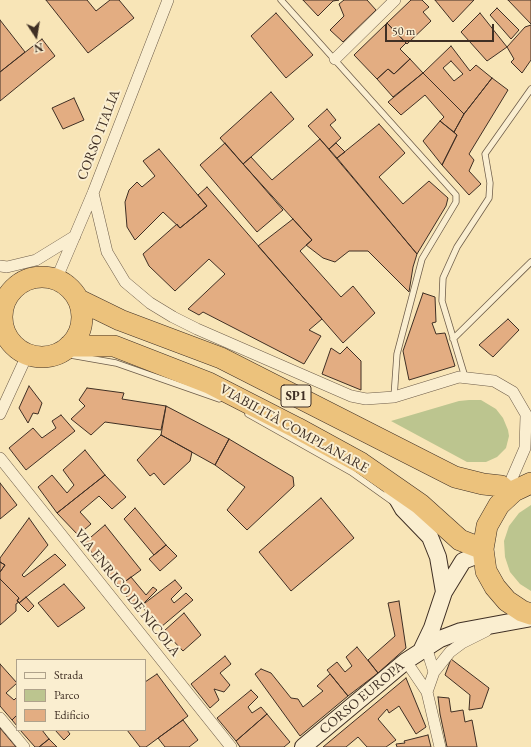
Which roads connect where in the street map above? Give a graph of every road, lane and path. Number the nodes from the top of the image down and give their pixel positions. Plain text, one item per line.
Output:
1 (168, 0) edge
2 (281, 0) edge
3 (388, 3) edge
4 (335, 59) junction
5 (531, 89) edge
6 (92, 193) junction
7 (75, 236) junction
8 (531, 262) edge
9 (0, 266) edge
10 (0, 279) edge
11 (56, 280) junction
12 (23, 282) junction
13 (79, 300) junction
14 (2, 328) edge
15 (453, 339) junction
16 (64, 350) junction
17 (28, 353) junction
18 (465, 377) junction
19 (394, 397) junction
20 (222, 400) dead end
21 (243, 412) dead end
22 (0, 414) edge
23 (529, 420) edge
24 (0, 458) edge
25 (387, 482) junction
26 (518, 490) edge
27 (409, 511) junction
28 (483, 551) junction
29 (444, 592) junction
30 (531, 614) edge
31 (531, 618) edge
32 (500, 625) junction
33 (422, 650) junction
34 (406, 661) junction
35 (434, 672) junction
36 (427, 692) junction
37 (0, 718) edge
38 (24, 747) edge
39 (231, 747) edge
40 (303, 747) edge
41 (440, 747) edge

1 - 6 street, CORSO ITALIA
2 - 4 lane
3 - 4 street
4 - 19 lane
5 - 15 lane
6 - 7 street, CORSO ITALIA
6 - 19 street
7 - 9 street
7 - 11 street, CORSO ITALIA
8 - 15 lane
10 - 12 highway, SP1
11 - 12 highway, SP1
11 - 13 highway, SP1
12 - 14 highway, SP1
13 - 16 highway
13 - 26 highway, SP1
14 - 17 highway, SP1
15 - 18 lane
16 - 17 highway, SP1
16 - 20 lane, VIABILITÀ COMPLANARE
16 - 25 highway, SP1
17 - 22 street
18 - 19 street
18 - 23 street
21 - 27 lane, VIABILITÀ COMPLANARE
23 - 26 street
24 - 39 street, VIA ENRICO DE NICOLA
25 - 27 street
25 - 28 highway, SP1
26 - 28 highway
27 - 29 street
28 - 29 street
28 - 30 highway
29 - 33 street
31 - 32 street, CORSO EUROPA
32 - 33 street, CORSO EUROPA
32 - 35 street
33 - 34 street, CORSO EUROPA
33 - 35 street
34 - 36 street
34 - 40 street, CORSO EUROPA
35 - 36 street
36 - 41 street
37 - 38 street

